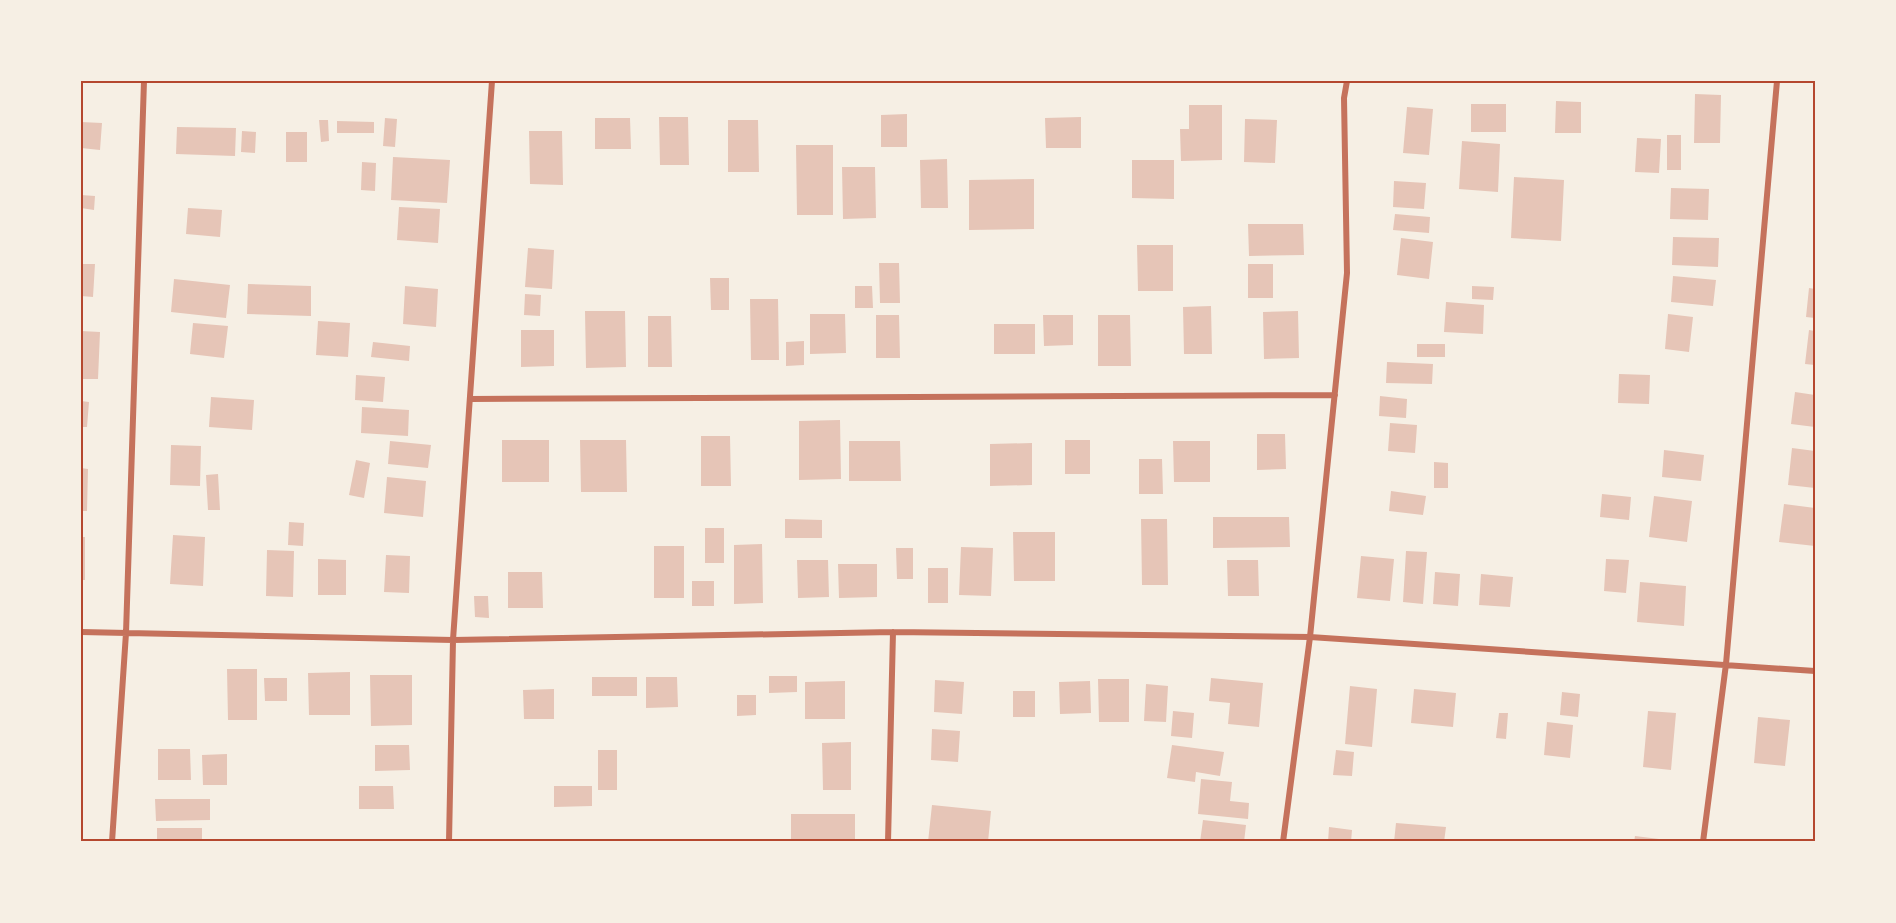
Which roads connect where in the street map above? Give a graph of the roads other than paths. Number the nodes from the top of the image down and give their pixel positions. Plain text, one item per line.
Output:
1 (144, 81) edge
2 (492, 81) edge
3 (1347, 81) edge
4 (1777, 81) edge
5 (1335, 395) junction
6 (470, 399) junction
7 (81, 632) edge
8 (893, 632) junction
9 (126, 633) junction
10 (1310, 637) junction
11 (453, 640) junction
12 (1726, 664) junction
13 (1815, 671) edge
14 (112, 842) edge
15 (449, 842) edge
16 (888, 842) edge
17 (1282, 842) edge
18 (1703, 842) edge

1 - 9 street
2 - 6 street
3 - 5 street
4 - 12 street
5 - 6 street
5 - 10 street
6 - 11 street
7 - 9 street
8 - 10 street
8 - 11 street
8 - 16 street
9 - 11 street
9 - 14 street
10 - 12 street
10 - 17 street
11 - 15 street
12 - 13 street
12 - 18 street

